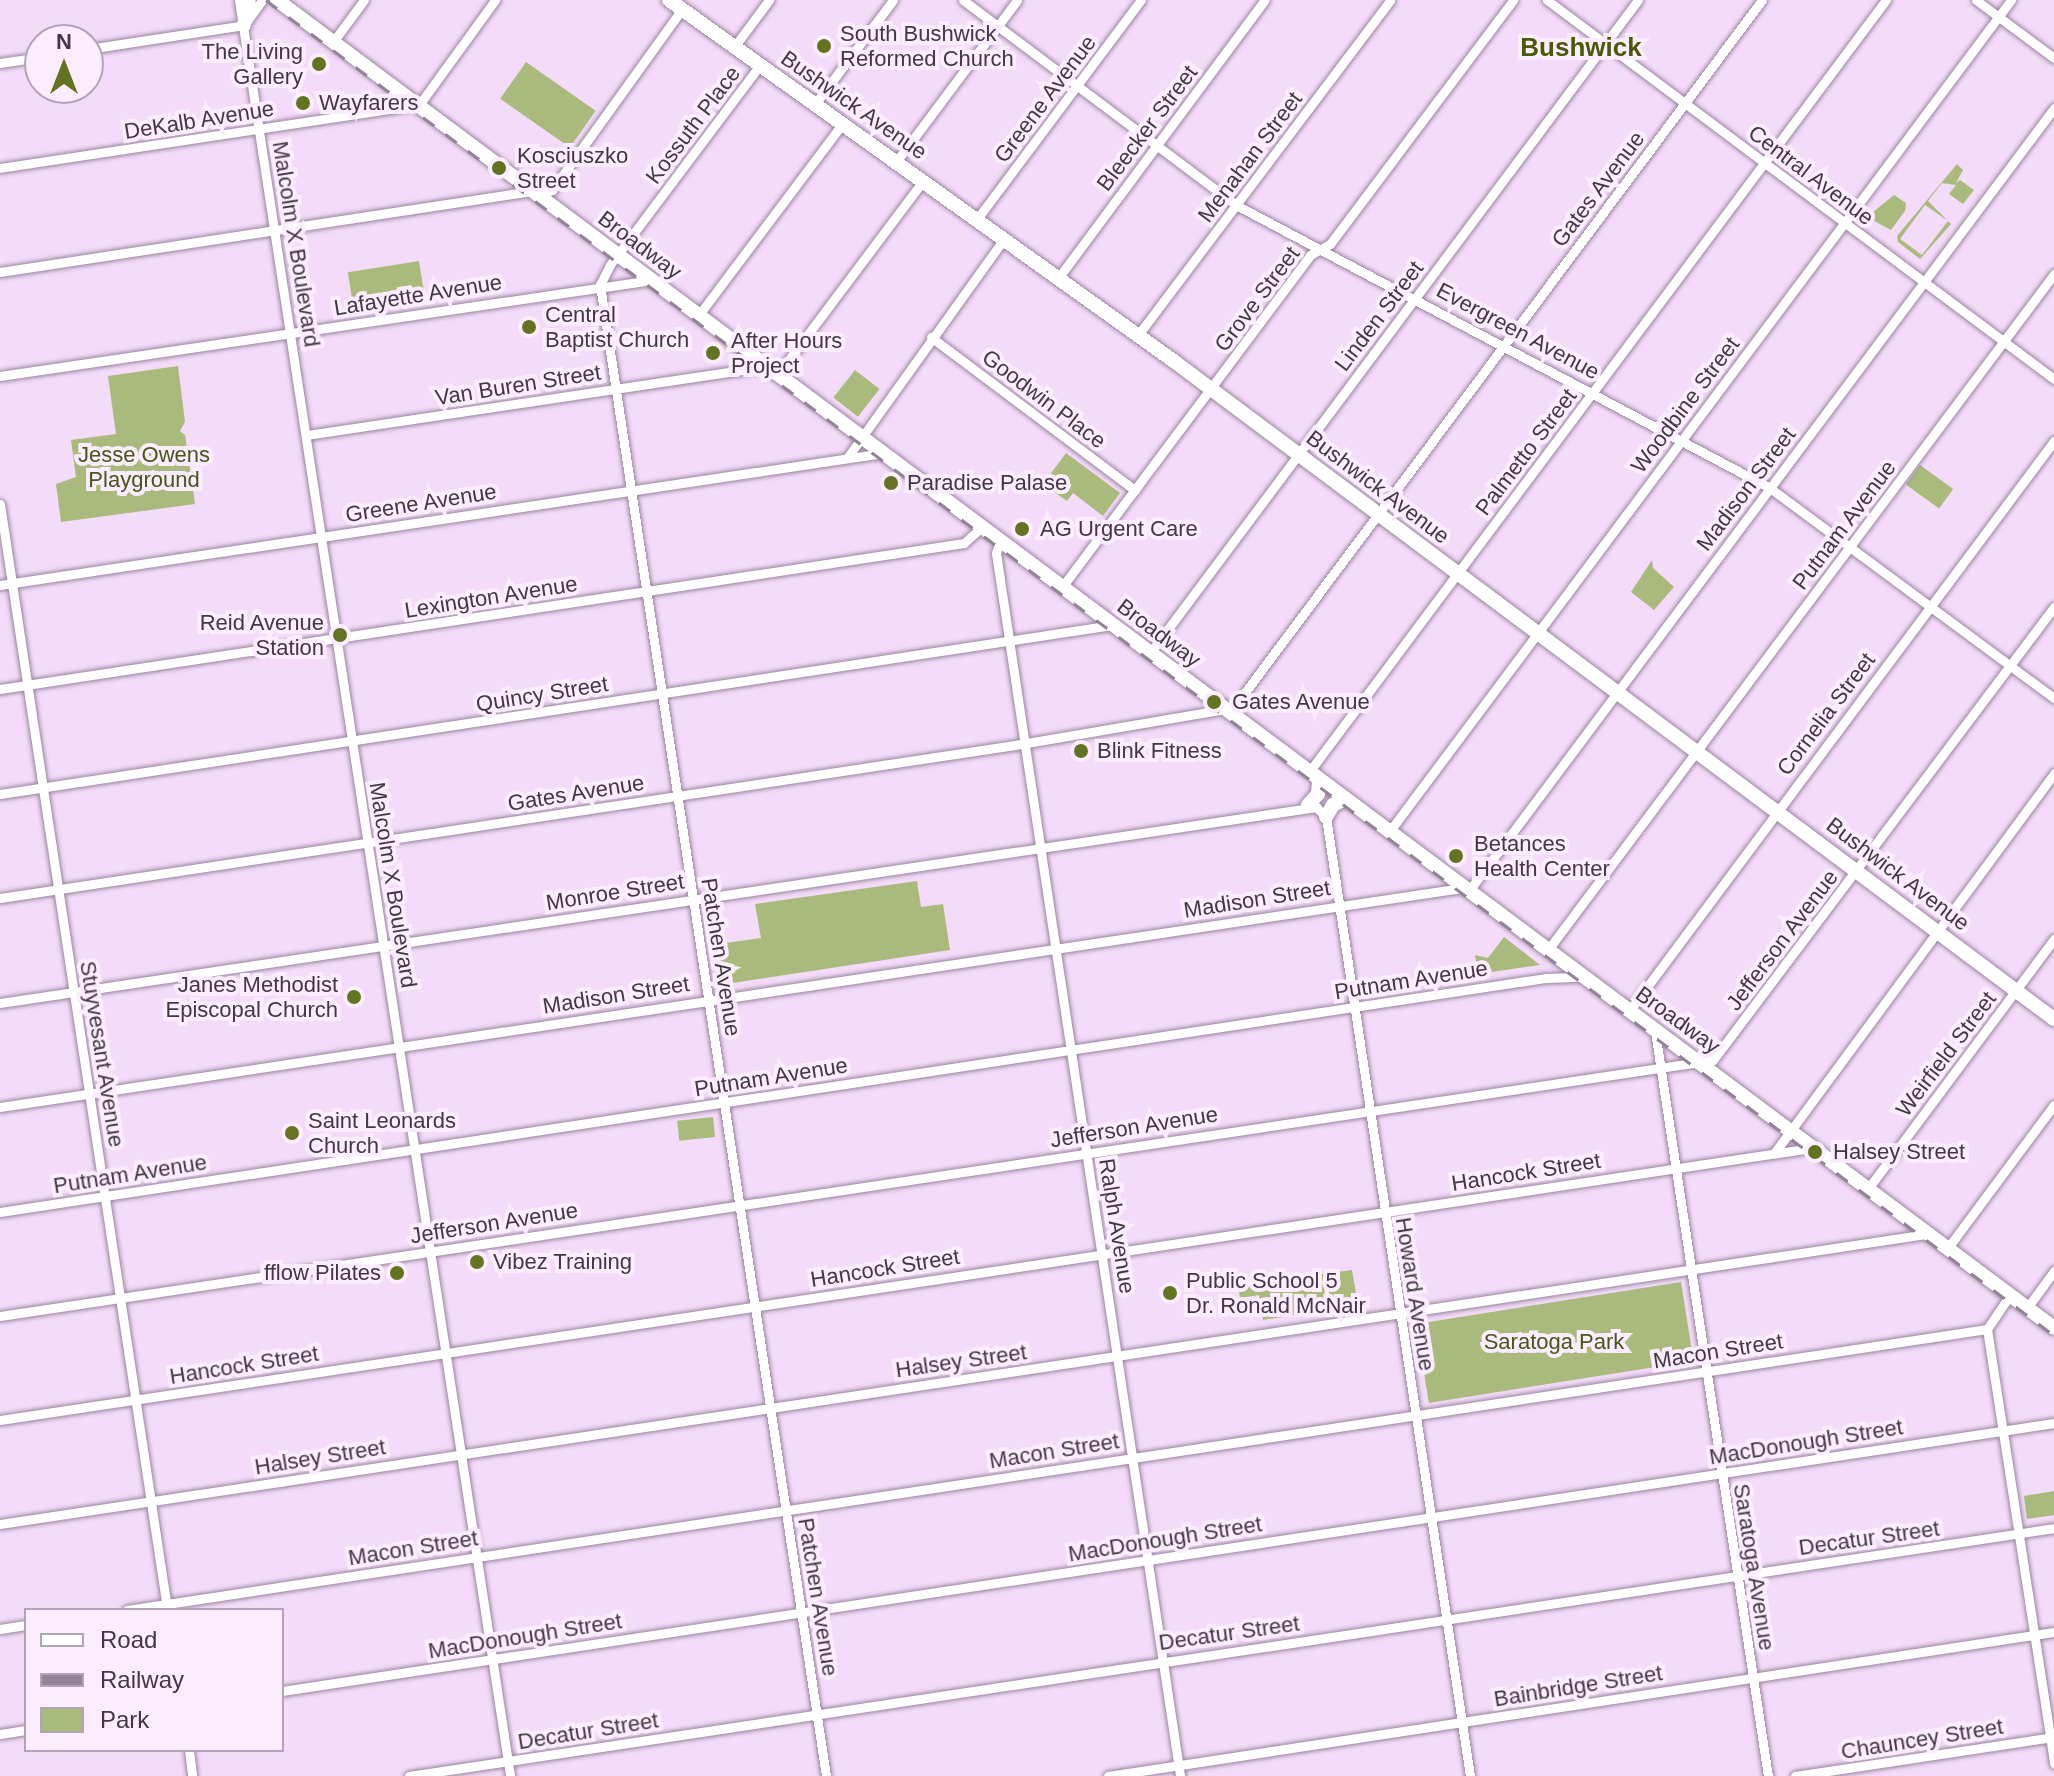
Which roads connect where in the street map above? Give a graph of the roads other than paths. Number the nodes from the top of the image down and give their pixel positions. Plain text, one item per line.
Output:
1 (239, 0) edge
2 (249, 0) edge
3 (262, 0) edge
4 (277, 0) edge
5 (364, 0) edge
6 (495, 0) edge
7 (669, 0) edge
8 (769, 0) edge
9 (893, 0) edge
10 (963, 0) edge
11 (1017, 0) edge
12 (1141, 0) edge
13 (1265, 0) edge
14 (1390, 0) edge
15 (1513, 0) edge
16 (1547, 0) edge
17 (1638, 0) edge
18 (1762, 0) edge
19 (1886, 0) edge
20 (1976, 0) edge
21 (2011, 0) edge
22 (682, 9) junction
23 (1998, 16) junction
24 (244, 25) junction
25 (997, 26) junction
26 (333, 42) junction
27 (1606, 43) junction
28 (104, 47) edge
29 (734, 47) junction
30 (2054, 58) edge
31 (24, 59) edge
32 (0, 63) edge
33 (760, 65) junction
34 (1077, 86) junction
35 (1685, 103) junction
36 (815, 104) junction
37 (419, 105) junction
38 (2054, 108) edge
39 (842, 124) junction
40 (260, 129) junction
41 (1156, 145) junction
42 (896, 162) junction
43 (1765, 162) junction
44 (0, 168) edge
45 (513, 177) junction
46 (923, 181) junction
47 (534, 193) junction
48 (508, 195) junction
49 (1236, 205) junction
50 (977, 219) junction
51 (1845, 222) junction
52 (276, 230) junction
53 (1004, 239) junction
54 (1319, 250) junction
55 (618, 254) junction
56 (0, 272) edge
57 (2054, 274) edge
58 (1059, 277) junction
59 (652, 280) junction
60 (1924, 282) junction
61 (600, 285) junction
62 (1416, 297) junction
63 (698, 316) junction
64 (291, 332) junction
65 (1138, 335) junction
66 (931, 337) junction
67 (2004, 341) junction
68 (1505, 343) junction
69 (747, 351) junction
70 (772, 370) junction
71 (734, 371) junction
72 (0, 376) edge
73 (2054, 379) edge
74 (616, 388) junction
75 (1211, 389) junction
76 (1594, 391) junction
77 (307, 435) junction
78 (859, 436) junction
79 (1682, 439) junction
80 (2054, 441) edge
81 (883, 453) junction
82 (1298, 454) junction
83 (847, 458) junction
84 (1770, 488) junction
85 (631, 490) junction
86 (1135, 490) junction
87 (0, 504) edge
88 (1378, 514) junction
89 (982, 527) junction
90 (322, 537) junction
91 (1000, 540) junction
92 (1851, 546) junction
93 (1458, 573) junction
94 (12, 583) junction
95 (0, 585) edge
96 (1062, 587) junction
97 (647, 592) junction
98 (1930, 606) junction
99 (2054, 607) edge
100 (1089, 608) junction
101 (1113, 625) junction
102 (1089, 628) junction
103 (1538, 632) junction
104 (338, 638) junction
105 (1010, 641) junction
106 (1150, 653) junction
107 (2010, 666) junction
108 (28, 685) junction
109 (0, 689) edge
110 (1617, 692) junction
111 (662, 694) junction
112 (2054, 698) edge
113 (1225, 709) junction
114 (353, 740) junction
115 (1026, 744) junction
116 (1697, 752) junction
117 (2054, 773) edge
118 (1314, 776) junction
119 (43, 787) junction
120 (0, 794) edge
121 (678, 796) junction
122 (1345, 799) junction
123 (1308, 805) junction
124 (1777, 811) junction
125 (1326, 817) junction
126 (1389, 832) junction
127 (369, 843) junction
128 (1041, 846) junction
129 (1856, 871) junction
130 (1443, 873) junction
131 (59, 889) junction
132 (1465, 890) junction
133 (1428, 893) junction
134 (0, 898) edge
135 (694, 898) junction
136 (1338, 905) junction
137 (1936, 930) junction
138 (2054, 939) edge
139 (384, 945) junction
140 (1057, 948) junction
141 (1554, 956) junction
142 (1582, 977) junction
143 (1546, 978) junction
144 (2016, 990) junction
145 (74, 992) junction
146 (709, 1000) junction
147 (0, 1003) edge
148 (1354, 1007) junction
149 (1629, 1011) junction
150 (2054, 1019) edge
151 (1655, 1031) junction
152 (400, 1047) junction
153 (1072, 1050) junction
154 (1700, 1063) junction
155 (1659, 1066) junction
156 (90, 1094) junction
157 (724, 1102) junction
158 (2054, 1105) edge
159 (0, 1107) edge
160 (1369, 1109) junction
161 (1788, 1131) junction
162 (1811, 1148) junction
163 (414, 1149) junction
164 (1088, 1152) junction
165 (1775, 1152) junction
166 (1676, 1167) junction
167 (1867, 1190) junction
168 (105, 1196) junction
169 (740, 1204) junction
170 (1385, 1211) junction
171 (0, 1212) edge
172 (1927, 1234) junction
173 (1947, 1249) junction
174 (430, 1251) junction
175 (1103, 1254) junction
176 (1690, 1269) junction
177 (2054, 1271) edge
178 (2010, 1295) junction
179 (120, 1298) junction
180 (755, 1306) junction
181 (2027, 1308) junction
182 (1400, 1314) junction
183 (0, 1316) edge
184 (2054, 1328) edge
185 (1987, 1329) junction
186 (446, 1353) junction
187 (1119, 1356) junction
188 (1707, 1370) junction
189 (136, 1400) junction
190 (771, 1407) junction
191 (1415, 1414) junction
192 (0, 1420) edge
193 (2054, 1423) edge
194 (2004, 1430) junction
195 (460, 1454) junction
196 (1134, 1457) junction
197 (1722, 1473) junction
198 (151, 1501) junction
199 (786, 1510) junction
200 (1431, 1517) junction
201 (0, 1524) edge
202 (2054, 1528) edge
203 (2019, 1534) junction
204 (477, 1557) junction
205 (1149, 1559) junction
206 (1737, 1575) junction
207 (167, 1607) edge
208 (802, 1612) junction
209 (1447, 1620) junction
210 (24, 1625) edge
211 (0, 1629) edge
212 (2054, 1632) edge
213 (2035, 1635) junction
214 (493, 1659) junction
215 (1165, 1660) junction
216 (1753, 1678) junction
217 (284, 1691) edge
218 (817, 1714) junction
219 (1462, 1722) junction
220 (24, 1730) edge
221 (0, 1734) edge
222 (2052, 1737) edge
223 (189, 1752) edge
224 (508, 1761) junction
225 (2054, 1764) edge
226 (1180, 1771) edge
227 (192, 1776) edge
228 (409, 1776) edge
229 (510, 1776) edge
230 (826, 1776) edge
231 (1108, 1776) edge
232 (1470, 1776) edge
233 (1768, 1776) edge
234 (1795, 1776) edge

1 - 24 street, Malcolm X Boulevard
2 - 24 main road
3 - 24 street
4 - 26 main road, Broadway
5 - 26 street
6 - 37 street
7 - 22 main road, Bushwick Avenue
8 - 29 street
9 - 36 street
10 - 25 street, Evergreen Avenue
11 - 25 street
12 - 34 street, Greene Avenue
13 - 41 street, Bleecker Street
14 - 49 street, Menahan Street
15 - 54 street, Grove Street
16 - 27 street, Central Avenue
17 - 27 street, Linden Street
18 - 35 street, Gates Avenue
19 - 43 street, Palmetto Street
20 - 23 street
21 - 23 street, Woodbine Street
22 - 29 main road, Bushwick Avenue
22 - 47 street
23 - 30 street
23 - 51 street, Woodbine Street
24 - 28 street
24 - 40 street, Malcolm X Boulevard
25 - 34 street, Evergreen Avenue
25 - 42 street
26 - 37 main road, Broadway
27 - 35 street, Central Avenue
27 - 62 street, Linden Street
29 - 33 main road, Bushwick Avenue
31 - 32 street
33 - 36 main road, Bushwick Avenue
33 - 55 street, Kossuth Place
34 - 41 street, Evergreen Avenue
34 - 50 street, Greene Avenue
35 - 43 street, Central Avenue
35 - 68 street, Gates Avenue
36 - 39 main road, Bushwick Avenue
37 - 40 street, DeKalb Avenue
37 - 45 main road, Broadway
38 - 60 street, Madison Street
39 - 42 main road, Bushwick Avenue
39 - 63 street
40 - 44 street, DeKalb Avenue
40 - 52 street, Malcolm X Boulevard
41 - 49 street, Evergreen Avenue
41 - 58 street, Bleecker Street
42 - 46 main road, Bushwick Avenue
43 - 51 street, Central Avenue
43 - 76 street, Palmetto Street
45 - 47 main road, Broadway
45 - 48 street
46 - 50 main road, Bushwick Avenue
46 - 70 street
47 - 48 street
47 - 55 main road, Broadway
48 - 52 street
49 - 54 street, Evergreen Avenue
49 - 65 street, Menahan Street
50 - 53 main road, Bushwick Avenue
51 - 60 street, Central Avenue
51 - 79 street, Woodbine Street
52 - 56 street
52 - 64 street, Malcolm X Boulevard
53 - 58 main road, Bushwick Avenue
53 - 66 street
54 - 62 street, Evergreen Avenue
54 - 75 street, Grove Street
55 - 59 main road, Broadway
55 - 61 street, Kossuth Place
57 - 67 street, Putnam Avenue
58 - 65 main road, Bushwick Avenue
59 - 61 street, Lafayette Avenue
59 - 63 main road, Broadway
60 - 67 street, Central Avenue
60 - 84 street, Madison Street
61 - 64 street, Lafayette Avenue
61 - 74 street, Patchen Avenue
62 - 68 street, Evergreen Avenue
62 - 82 street, Linden Street
63 - 69 main road, Broadway
64 - 72 street, Lafayette Avenue
64 - 77 street, Malcolm X Boulevard
65 - 75 main road, Bushwick Avenue
66 - 78 street
66 - 86 street, Goodwin Place
67 - 73 street, Central Avenue
67 - 92 street, Putnam Avenue
68 - 76 street, Evergreen Avenue
68 - 88 street, Gates Avenue
69 - 70 main road, Broadway
69 - 71 street
70 - 71 street, Van Buren Street
70 - 78 main road, Broadway
71 - 74 street, Van Buren Street
74 - 77 street, Van Buren Street
74 - 85 street, Patchen Avenue
75 - 82 main road, Bushwick Avenue
75 - 86 street, Grove Street
76 - 79 street, Evergreen Avenue
76 - 93 street, Palmetto Street
77 - 90 street, Malcolm X Boulevard
78 - 81 main road, Broadway
78 - 83 street
79 - 84 street, Evergreen Avenue
79 - 103 street, Woodbine Street
80 - 98 street, Cornelia Street
81 - 83 street, Greene Avenue
81 - 89 main road, Broadway
82 - 88 main road, Bushwick Avenue
82 - 106 street, Linden Street
83 - 85 street, Greene Avenue
84 - 92 street, Evergreen Avenue
84 - 110 street, Madison Street
85 - 90 street, Greene Avenue
85 - 97 street, Patchen Avenue
86 - 96 street, Grove Street
87 - 94 street
88 - 93 main road, Bushwick Avenue
88 - 113 street, Gates Avenue
89 - 91 main road, Broadway
89 - 97 street, Lexington Avenue
90 - 94 street, Greene Avenue
90 - 104 street, Malcolm X Boulevard
91 - 96 main road, Broadway
91 - 105 street, Ralph Avenue
92 - 98 street, Evergreen Avenue
92 - 116 street, Putnam Avenue
93 - 103 main road, Bushwick Avenue
93 - 118 street, Palmetto Street
94 - 95 street, Greene Avenue
94 - 108 street
96 - 100 main road, Broadway
97 - 104 street, Lexington Avenue
97 - 111 street, Patchen Avenue
98 - 107 street, Evergreen Avenue
98 - 124 street, Cornelia Street
99 - 107 street, Jefferson Avenue
100 - 101 main road, Broadway
100 - 102 street
101 - 102 street, Quincy Street
101 - 106 main road, Broadway
102 - 105 street, Quincy Street
103 - 110 main road, Bushwick Avenue
103 - 126 street, Woodbine Street
104 - 108 street, Lexington Avenue
104 - 114 street, Malcolm X Boulevard
105 - 111 street, Quincy Street
105 - 115 street, Ralph Avenue
106 - 113 main road, Broadway
107 - 112 street, Evergreen Avenue
107 - 129 street, Jefferson Avenue
108 - 109 street, Lexington Avenue
108 - 119 street, Stuyvesant Avenue
110 - 116 main road, Bushwick Avenue
110 - 132 street, Madison Street
111 - 114 street, Quincy Street
111 - 121 street, Patchen Avenue
113 - 115 street, Gates Avenue
113 - 118 main road, Broadway
114 - 119 street, Quincy Street
114 - 127 street, Malcolm X Boulevard
115 - 121 street, Gates Avenue
115 - 128 street, Ralph Avenue
116 - 124 main road, Bushwick Avenue
116 - 141 street, Putnam Avenue
117 - 137 street
118 - 122 main road, Broadway
118 - 123 main road
119 - 120 street, Quincy Street
119 - 131 street, Stuyvesant Avenue
121 - 127 street, Gates Avenue
121 - 135 street, Patchen Avenue
122 - 125 main road
122 - 126 main road, Broadway
123 - 125 street
123 - 128 street, Monroe Street
124 - 129 main road, Bushwick Avenue
124 - 149 street, Cornelia Street
125 - 136 street, Howard Avenue
126 - 130 main road, Broadway
127 - 131 street, Gates Avenue
127 - 139 street, Malcolm X Boulevard
128 - 135 street, Monroe Street
128 - 140 street, Ralph Avenue
129 - 137 main road, Bushwick Avenue
129 - 154 street, Jefferson Avenue
130 - 132 main road, Broadway
130 - 133 street
131 - 134 street, Gates Avenue
131 - 145 street, Stuyvesant Avenue
132 - 133 street, Madison Street
132 - 141 main road, Broadway
133 - 136 street, Madison Street
135 - 139 street, Monroe Street
135 - 146 street, Patchen Avenue
136 - 140 street, Madison Street
136 - 148 street, Howard Avenue
137 - 144 main road, Bushwick Avenue
137 - 161 street
138 - 144 street, Weirfield Street
139 - 145 street, Monroe Street
139 - 152 street, Malcolm X Boulevard
140 - 146 street, Madison Street
140 - 153 street, Ralph Avenue
141 - 142 main road, Broadway
141 - 143 street, Putnam Avenue
142 - 143 street, Putnam Avenue
142 - 149 main road, Broadway
143 - 148 street, Putnam Avenue
144 - 150 main road, Bushwick Avenue
144 - 167 street, Weirfield Street
145 - 147 street, Monroe Street
145 - 156 street, Stuyvesant Avenue
146 - 152 street, Madison Street
146 - 157 street, Patchen Avenue
148 - 153 street, Putnam Avenue
148 - 160 street, Howard Avenue
149 - 151 main road, Broadway
151 - 154 main road, Broadway
151 - 155 street, Saratoga Avenue
152 - 156 street, Madison Street
152 - 163 street, Malcolm X Boulevard
153 - 157 street, Putnam Avenue
153 - 164 street, Ralph Avenue
154 - 155 street, Jefferson Avenue
154 - 161 main road, Broadway
155 - 160 street, Jefferson Avenue
155 - 166 street, Saratoga Avenue
156 - 159 street, Madison Street
156 - 168 street, Stuyvesant Avenue
157 - 163 street, Putnam Avenue
157 - 169 street, Patchen Avenue
158 - 173 street
160 - 164 street, Jefferson Avenue
160 - 170 street, Howard Avenue
161 - 162 main road, Broadway
161 - 165 street
162 - 165 street, Hancock Street
162 - 167 main road, Broadway
163 - 168 street, Putnam Avenue
163 - 174 street, Malcolm X Boulevard
164 - 169 street, Jefferson Avenue
164 - 175 street, Ralph Avenue
165 - 166 street, Hancock Street
166 - 170 street, Hancock Street
166 - 176 street, Saratoga Avenue
167 - 172 main road, Broadway
168 - 171 street, Putnam Avenue
168 - 179 street, Stuyvesant Avenue
169 - 174 street, Jefferson Avenue
169 - 180 street, Patchen Avenue
170 - 175 street, Hancock Street
170 - 182 street, Howard Avenue
172 - 173 main road, Broadway
172 - 176 street, Halsey Street
173 - 178 main road, Broadway
174 - 179 street, Jefferson Avenue
174 - 186 street, Malcolm X Boulevard
175 - 180 street, Hancock Street
175 - 187 street, Ralph Avenue
176 - 182 street, Halsey Street
176 - 188 street, Saratoga Avenue
177 - 181 street
178 - 181 main road, Broadway
178 - 185 street
179 - 183 street, Jefferson Avenue
179 - 189 street, Stuyvesant Avenue
180 - 186 street, Hancock Street
180 - 190 street, Patchen Avenue
181 - 184 main road, Broadway
182 - 187 street, Halsey Street
182 - 191 street, Howard Avenue
185 - 188 street, Macon Street
185 - 194 street
186 - 189 street, Hancock Street
186 - 195 street, Malcolm X Boulevard
187 - 190 street, Halsey Street
187 - 196 street, Ralph Avenue
188 - 191 street, Macon Street
188 - 197 street, Saratoga Avenue
189 - 192 street, Hancock Street
189 - 198 street, Stuyvesant Avenue
190 - 195 street, Halsey Street
190 - 199 street, Patchen Avenue
191 - 196 street, Macon Street
191 - 200 street, Howard Avenue
193 - 194 street, MacDonough Street
194 - 197 street, MacDonough Street
194 - 203 street
195 - 198 street, Halsey Street
195 - 204 street, Malcolm X Boulevard
196 - 199 street, Macon Street
196 - 205 street, Ralph Avenue
197 - 200 street, MacDonough Street
197 - 206 street, Saratoga Avenue
198 - 201 street, Halsey Street
198 - 207 street, Stuyvesant Avenue
199 - 204 street, Macon Street
199 - 208 street, Patchen Avenue
200 - 205 street, MacDonough Street
200 - 209 street, Howard Avenue
202 - 203 street, Decatur Street
203 - 206 street, Decatur Street
203 - 213 street
204 - 207 street, Macon Street
204 - 214 street, Malcolm X Boulevard
205 - 208 street, MacDonough Street
205 - 215 street, Ralph Avenue
206 - 209 street, Decatur Street
206 - 216 street, Saratoga Avenue
208 - 214 street, MacDonough Street
208 - 218 street, Patchen Avenue
209 - 215 street, Decatur Street
209 - 219 street, Howard Avenue
210 - 211 street
212 - 213 street, Bainbridge Street
213 - 216 street, Bainbridge Street
213 - 222 street
214 - 217 street, MacDonough Street
214 - 224 street, Malcolm X Boulevard
215 - 218 street, Decatur Street
215 - 226 street, Ralph Avenue
216 - 219 street, Bainbridge Street
216 - 233 street, Saratoga Avenue
218 - 224 street, Decatur Street
218 - 230 street, Patchen Avenue
219 - 226 street, Bainbridge Street
219 - 232 street, Howard Avenue
220 - 221 street
222 - 225 street
222 - 234 street, Chauncey Street
223 - 227 street
224 - 228 street, Decatur Street
224 - 229 street, Malcolm X Boulevard
226 - 231 street, Bainbridge Street

